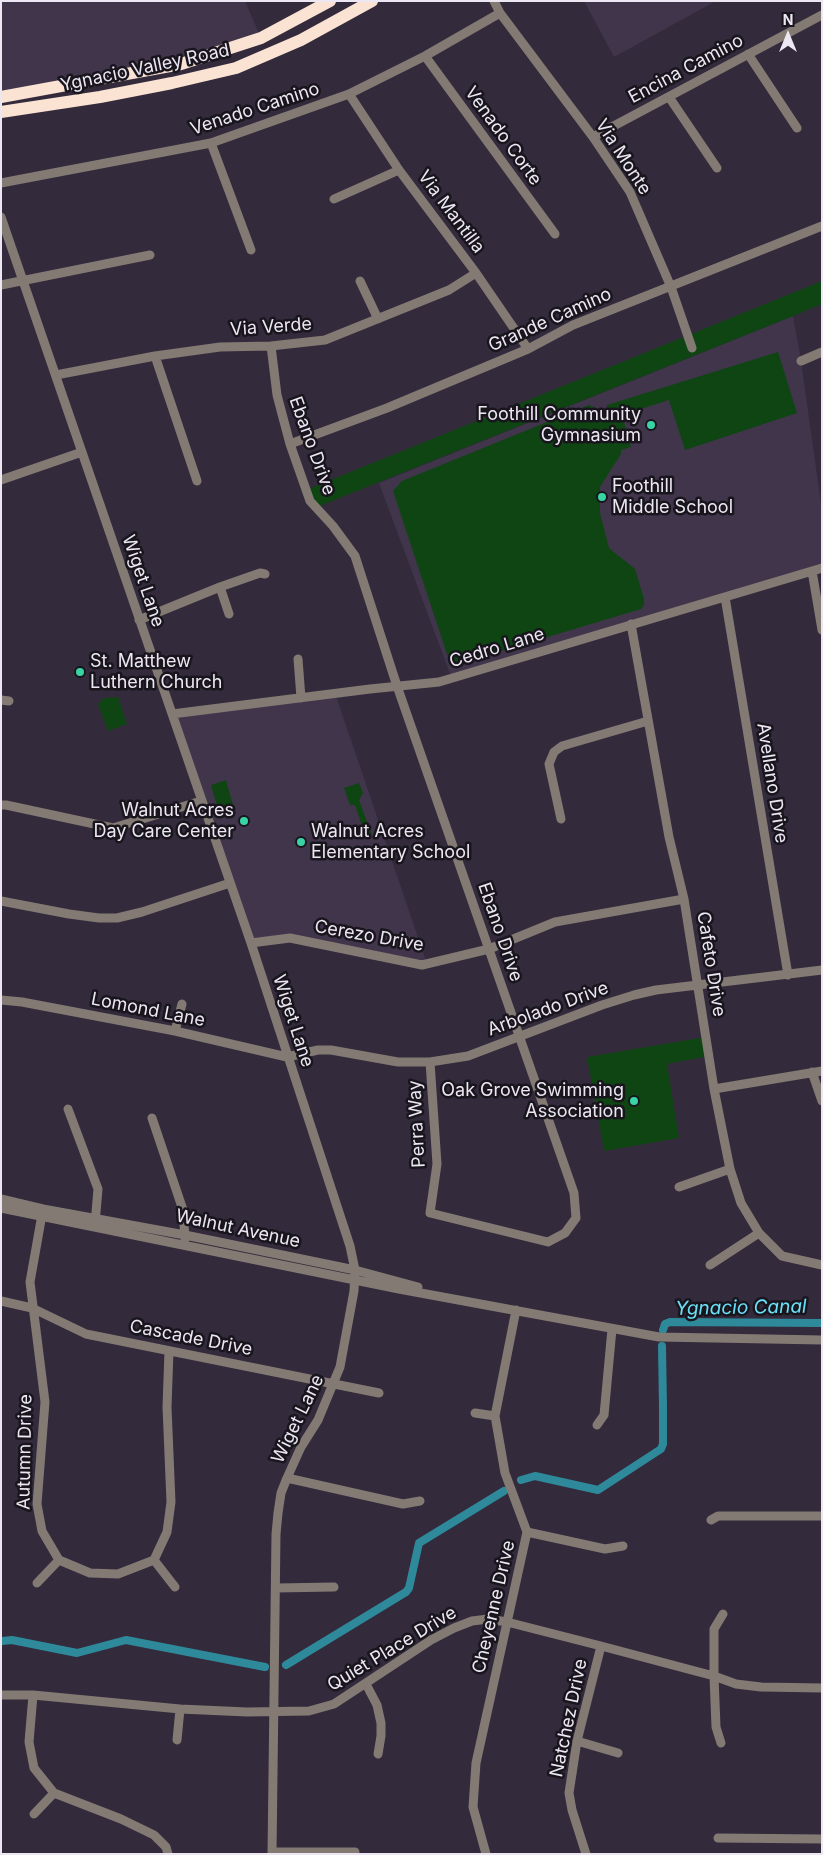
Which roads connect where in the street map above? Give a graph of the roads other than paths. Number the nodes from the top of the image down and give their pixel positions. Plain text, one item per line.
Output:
1 (330, 1) edge
2 (372, 1) edge
3 (494, 1) edge
4 (500, 14) junction
5 (822, 16) edge
6 (748, 54) junction
7 (425, 56) junction
8 (349, 94) junction
9 (669, 96) junction
10 (1, 97) edge
11 (1, 112) edge
12 (797, 128) dead end
13 (593, 137) junction
14 (211, 143) junction
15 (718, 168) dead end
16 (399, 170) junction
17 (1, 183) edge
18 (334, 199) dead end
19 (1, 217) edge
20 (822, 226) edge
21 (554, 234) dead end
22 (251, 250) dead end
23 (150, 255) dead end
24 (476, 273) junction
25 (22, 281) junction
26 (360, 281) dead end
27 (1, 285) edge
28 (671, 287) junction
29 (378, 319) junction
30 (271, 346) junction
31 (528, 348) junction
32 (692, 348) dead end
33 (822, 352) edge
34 (155, 356) junction
35 (801, 361) dead end
36 (56, 375) junction
37 (290, 444) junction
38 (82, 452) junction
39 (1, 480) edge
40 (197, 481) dead end
41 (822, 568) edge
42 (812, 571) junction
43 (265, 574) dead end
44 (220, 587) junction
45 (725, 597) junction
46 (229, 614) dead end
47 (139, 620) junction
48 (630, 624) junction
49 (822, 630) edge
50 (298, 659) dead end
51 (398, 686) junction
52 (301, 698) junction
53 (172, 714) junction
54 (648, 721) junction
55 (201, 800) junction
56 (1, 806) edge
57 (561, 819) dead end
58 (230, 883) junction
59 (684, 900) junction
60 (1, 901) edge
61 (251, 943) junction
62 (489, 949) junction
63 (822, 970) edge
64 (788, 975) junction
65 (697, 986) junction
66 (1, 1000) edge
67 (182, 1004) dead end
68 (175, 1031) junction
69 (519, 1038) junction
70 (287, 1057) junction
71 (430, 1062) junction
72 (822, 1071) edge
73 (812, 1072) junction
74 (714, 1089) junction
75 (822, 1101) edge
76 (68, 1109) dead end
77 (152, 1118) dead end
78 (730, 1169) junction
79 (679, 1187) dead end
80 (1, 1199) edge
81 (1, 1208) edge
82 (43, 1213) junction
83 (430, 1213) joint
84 (95, 1222) junction
85 (760, 1233) junction
86 (186, 1235) junction
87 (184, 1244) junction
88 (710, 1265) dead end
89 (822, 1265) edge
90 (355, 1275) junction
91 (1, 1302) edge
92 (32, 1308) junction
93 (516, 1310) junction
94 (612, 1329) junction
95 (822, 1340) edge
96 (169, 1351) junction
97 (334, 1383) junction
98 (379, 1393) dead end
99 (475, 1413) dead end
100 (495, 1416) junction
101 (597, 1425) dead end
102 (287, 1478) junction
103 (420, 1502) dead end
104 (822, 1516) edge
105 (711, 1520) dead end
106 (527, 1532) junction
107 (623, 1546) dead end
108 (59, 1560) junction
109 (154, 1560) junction
110 (37, 1583) dead end
111 (174, 1587) dead end
112 (276, 1588) junction
113 (334, 1588) dead end
114 (722, 1614) dead end
115 (508, 1622) junction
116 (601, 1646) junction
117 (714, 1676) junction
118 (366, 1684) junction
119 (822, 1688) edge
120 (1, 1695) edge
121 (33, 1695) junction
122 (180, 1709) junction
123 (274, 1712) junction
124 (177, 1740) dead end
125 (577, 1741) junction
126 (722, 1743) dead end
127 (618, 1753) dead end
128 (378, 1754) dead end
129 (54, 1793) junction
130 (34, 1814) dead end
131 (718, 1838) dead end
132 (822, 1838) edge
133 (355, 1852) dead end
134 (272, 1853) edge
135 (168, 1854) edge
136 (486, 1854) edge
137 (586, 1854) edge

1 - 10 highway, Ygnacio Valley Road
2 - 11 highway, Ygnacio Valley Road
3 - 4 street, Via Monte
4 - 7 street, Venado Camino
4 - 13 street, Via Monte
5 - 6 street, Encina Camino
6 - 9 street, Encina Camino
6 - 12 street
7 - 8 street, Venado Camino
7 - 21 street, Venado Corte
8 - 14 street, Venado Camino
8 - 16 street, Via Mantilla
9 - 13 street, Encina Camino
9 - 15 street
13 - 28 street, Via Monte
14 - 17 street, Venado Camino
14 - 22 street
16 - 18 street
16 - 24 street, Via Mantilla
19 - 25 street, Wiget Lane
20 - 28 street, Grande Camino
23 - 25 street
24 - 29 street, Via Verde
24 - 31 street, Via Mantilla
25 - 27 street
25 - 36 street, Wiget Lane
26 - 29 street
28 - 31 street, Grande Camino
28 - 32 street, Via Monte
29 - 30 street, Via Verde
30 - 34 street, Via Verde
30 - 37 street, Ebano Drive
31 - 37 street, Grande Camino
33 - 35 street
34 - 36 street, Via Verde
34 - 40 street
36 - 38 street, Wiget Lane
37 - 51 street, Ebano Drive
38 - 39 street
38 - 47 street, Wiget Lane
41 - 42 street, Cedro Lane
42 - 45 street, Cedro Lane
42 - 49 street
43 - 44 street
44 - 46 street
44 - 47 street
45 - 48 street, Cedro Lane
45 - 64 street, Avellano Drive
47 - 53 street, Wiget Lane
48 - 51 street, Cedro Lane
48 - 54 street, Cafeto Drive
50 - 52 street
51 - 52 street, Cedro Lane
51 - 62 street, Ebano Drive
52 - 53 street, Cedro Lane
53 - 55 street, Wiget Lane
54 - 57 street
54 - 59 street, Cafeto Drive
55 - 56 street
55 - 58 street, Wiget Lane
58 - 60 street
58 - 61 street, Wiget Lane
59 - 62 street, Cerezo Drive
59 - 65 street, Cafeto Drive
61 - 62 street, Cerezo Drive
61 - 70 street, Wiget Lane
62 - 69 street, Ebano Drive
63 - 64 street, Arbolado Drive
64 - 65 street, Arbolado Drive
65 - 69 street, Arbolado Drive
65 - 74 street, Cafeto Drive
66 - 68 street, Lomond Lane
67 - 68 street
68 - 70 street, Lomond Lane
69 - 71 street, Arbolado Drive
69 - 83 street, Ebano Drive
70 - 71 street, Arbolado Drive
70 - 90 street, Wiget Lane
71 - 83 street, Perra Way
72 - 73 street
73 - 74 street
73 - 75 street
74 - 78 street, Cafeto Drive
76 - 84 street
77 - 86 street
78 - 79 street
78 - 85 street, Cafeto Drive
80 - 82 street, Walnut Avenue
81 - 82 street, Walnut Avenue
82 - 84 street, Walnut Avenue
82 - 92 street, Autumn Drive
84 - 86 street, Walnut Avenue
84 - 87 street, Walnut Avenue
85 - 88 street
85 - 89 street, Cafeto Drive
86 - 87 street
86 - 90 street, Walnut Avenue
87 - 90 street, Walnut Avenue
90 - 93 street, Walnut Avenue
90 - 97 street, Wiget Lane
91 - 92 street, Cascade Drive
92 - 96 street, Cascade Drive
92 - 108 street, Autumn Drive
93 - 94 street, Walnut Avenue
93 - 100 street, Cheyenne Drive
94 - 95 street, Walnut Avenue
94 - 101 street
96 - 97 street, Cascade Drive
96 - 109 street
97 - 98 street, Cascade Drive
97 - 102 street, Wiget Lane
99 - 100 street
100 - 106 street, Cheyenne Drive
102 - 103 street
102 - 112 street, Wiget Lane
104 - 105 street
106 - 107 street
106 - 115 street, Cheyenne Drive
108 - 109 street
108 - 110 street
109 - 111 street
112 - 113 street
112 - 123 street, Wiget Lane
114 - 117 street
115 - 116 street, Quiet Place Drive
115 - 118 street, Quiet Place Drive
115 - 136 street, Cheyenne Drive
116 - 117 street, Quiet Place Drive
116 - 125 street, Natchez Drive
117 - 119 street, Quiet Place Drive
117 - 126 street
118 - 123 street, Quiet Place Drive
118 - 128 street
120 - 121 street, Quiet Place Drive
121 - 122 street, Quiet Place Drive
121 - 129 street
122 - 123 street, Quiet Place Drive
122 - 124 street
123 - 134 street, Wiget Lane
125 - 127 street
125 - 137 street, Natchez Drive
129 - 130 street
129 - 135 street
131 - 132 street
133 - 134 street

